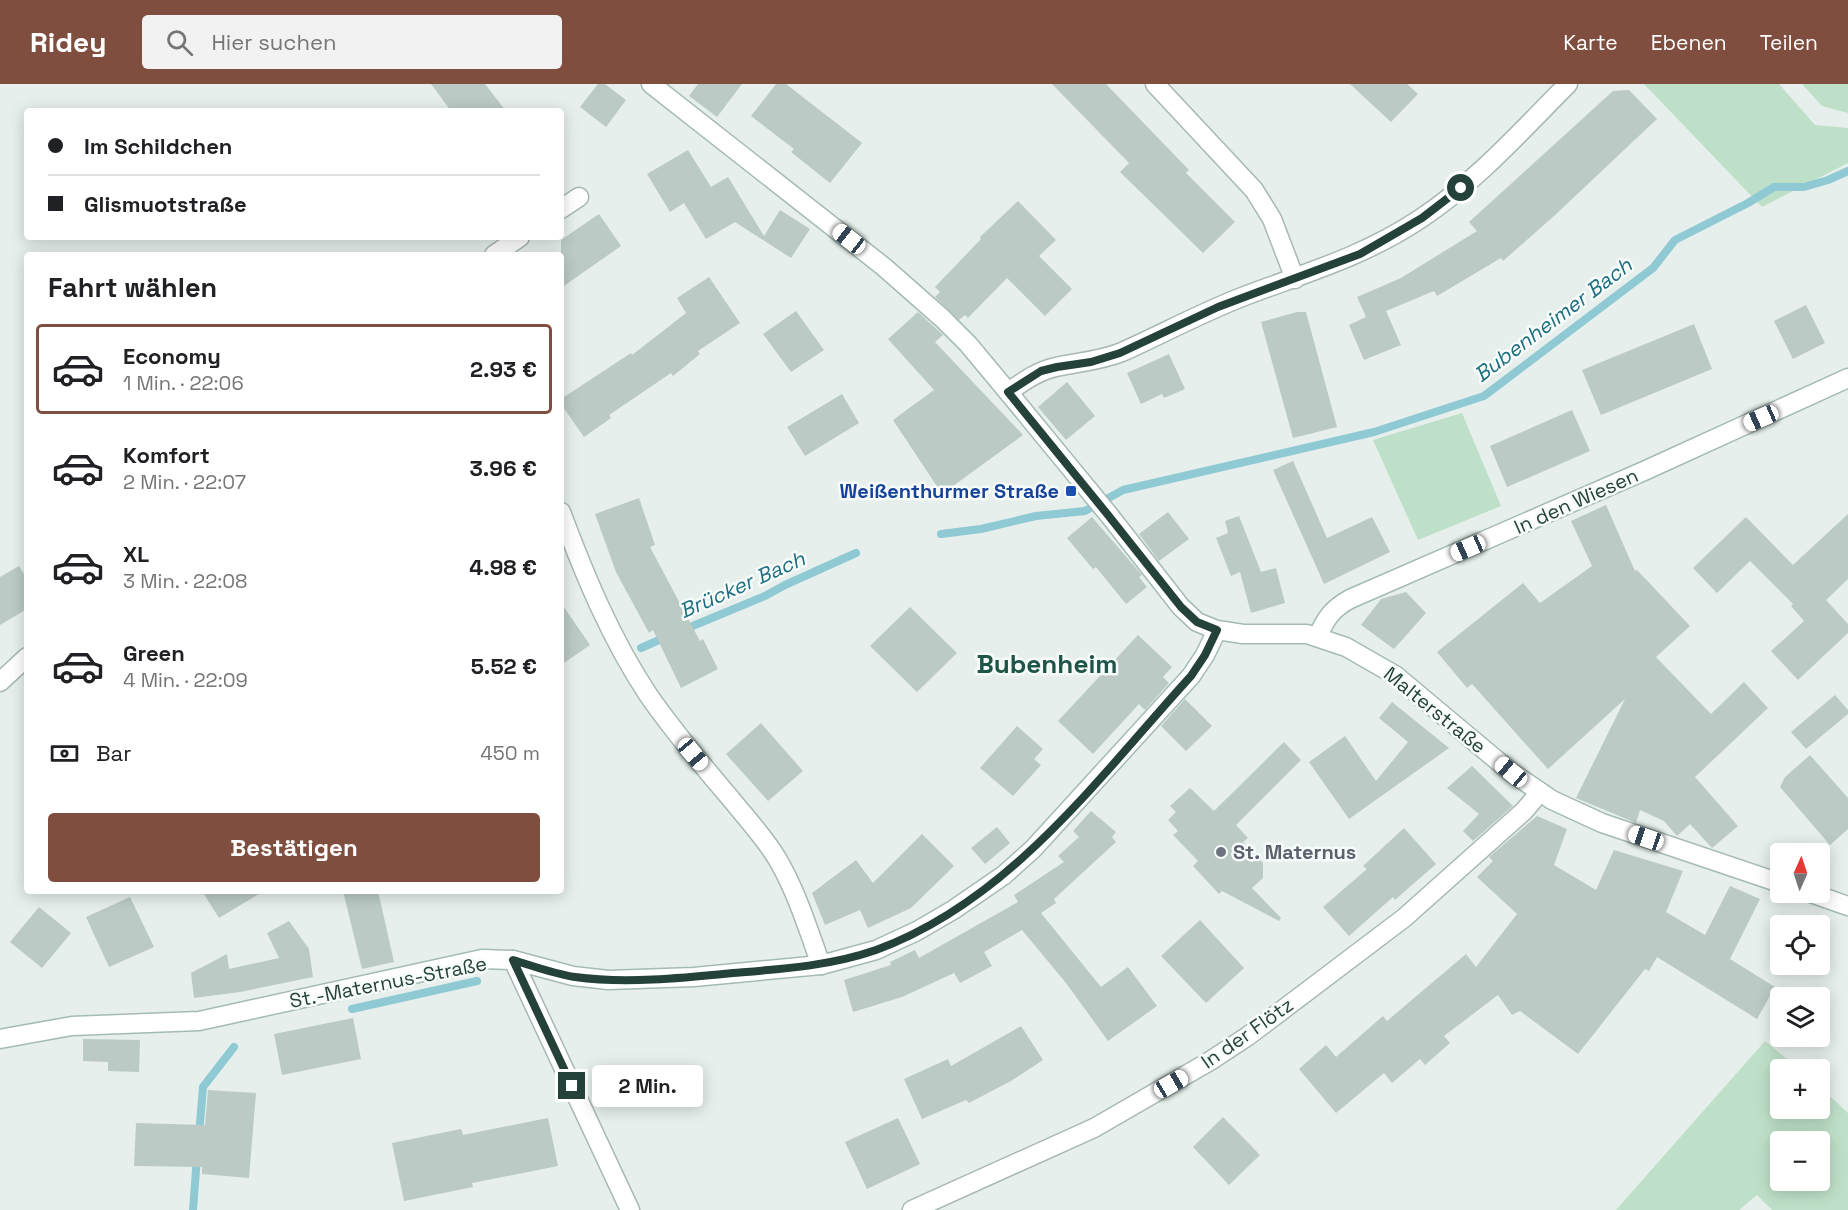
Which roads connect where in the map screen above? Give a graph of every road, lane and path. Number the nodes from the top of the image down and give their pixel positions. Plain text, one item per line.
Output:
1 (651, 84) edge
2 (1155, 84) edge
3 (1568, 84) edge
4 (579, 197) dead end
5 (564, 207) edge
6 (516, 240) edge
7 (498, 252) edge
8 (1294, 279) junction
9 (1848, 378) edge
10 (1008, 392) junction
11 (564, 520) edge
12 (1217, 630) junction
13 (1318, 636) junction
14 (24, 660) edge
15 (0, 681) edge
16 (1540, 792) junction
17 (1770, 880) edge
18 (1830, 900) edge
19 (1848, 906) edge
20 (513, 960) junction
21 (821, 965) junction
22 (0, 1039) edge
23 (630, 1210) edge
24 (912, 1210) edge

1 - 10 street
2 - 8 street
3 - 8 street
4 - 5 street
6 - 7 street
8 - 10 street
9 - 13 street, In den Wiesen
10 - 12 street
11 - 21 street
12 - 13 street
12 - 21 street, St.-Maternus-Straße
13 - 16 street, Malterstraße
14 - 15 street
16 - 17 street, Malterstraße
16 - 24 street, In der Flötz
18 - 19 street
20 - 21 street, St.-Maternus-Straße
20 - 22 street, St.-Maternus-Straße
20 - 23 street

